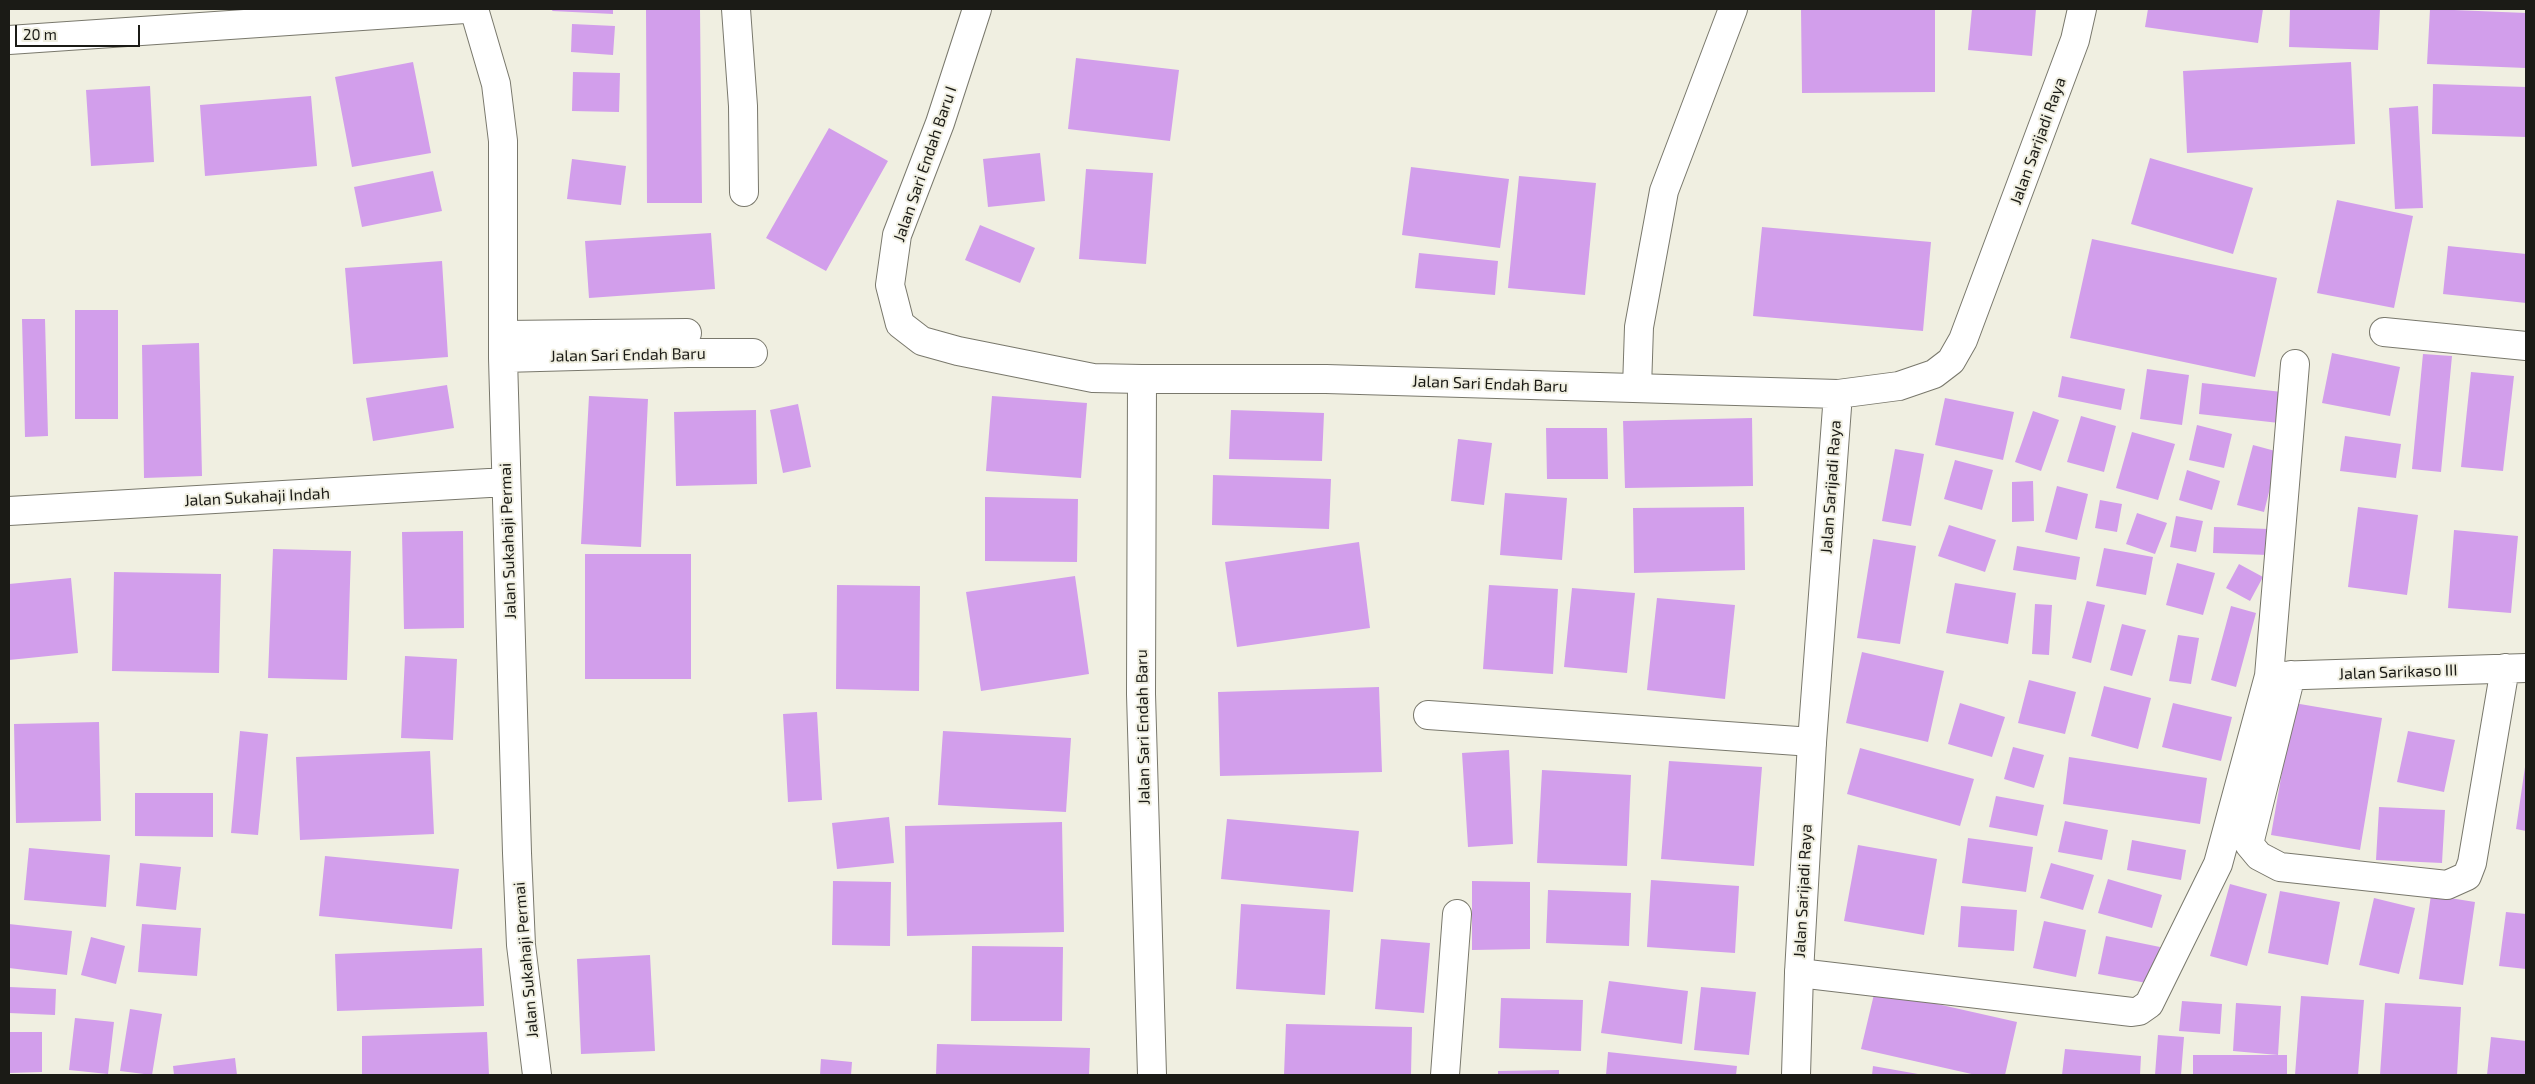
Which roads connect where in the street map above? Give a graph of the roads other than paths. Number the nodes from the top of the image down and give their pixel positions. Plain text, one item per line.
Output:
1 (465, 9) edge
2 (474, 9) edge
3 (736, 9) edge
4 (977, 9) edge
5 (1733, 9) edge
6 (2082, 9) edge
7 (141, 20) edge
8 (9, 40) edge
9 (744, 192) dead end
10 (2384, 332) dead end
11 (687, 334) dead end
12 (922, 341) joint
13 (503, 346) junction
14 (2526, 346) edge
15 (753, 353) dead end
16 (2295, 364) dead end
17 (1142, 379) junction
18 (1637, 388) junction
19 (1838, 394) junction
20 (506, 482) junction
21 (9, 511) edge
22 (2515, 668) edge
23 (2280, 675) junction
24 (1428, 715) dead end
25 (1812, 742) junction
26 (1456, 914) dead end
27 (1799, 973) junction
28 (538, 1075) edge
29 (1152, 1075) edge
30 (1446, 1075) edge
31 (1796, 1075) edge

1 - 7 street
2 - 13 street, Jalan Sukahaji Permai
3 - 9 street
4 - 12 street, Jalan Sari Endah Baru I
5 - 18 street
6 - 19 street, Jalan Sarijadi Raya
7 - 8 street
10 - 14 street
11 - 13 street
12 - 17 street, Jalan Sari Endah Baru
13 - 15 street, Jalan Sari Endah Baru
13 - 20 street, Jalan Sukahaji Permai
16 - 23 street
17 - 18 street, Jalan Sari Endah Baru
17 - 29 street, Jalan Sari Endah Baru
18 - 19 street, Jalan Sari Endah Baru
19 - 25 street, Jalan Sarijadi Raya
20 - 21 street, Jalan Sukahaji Indah
20 - 28 street, Jalan Sukahaji Permai
22 - 23 street, Jalan Sarikaso III
22 - 23 street
23 - 27 street
24 - 25 street
25 - 27 street, Jalan Sarijadi Raya
26 - 30 street
27 - 31 street, Jalan Sarijadi Raya

